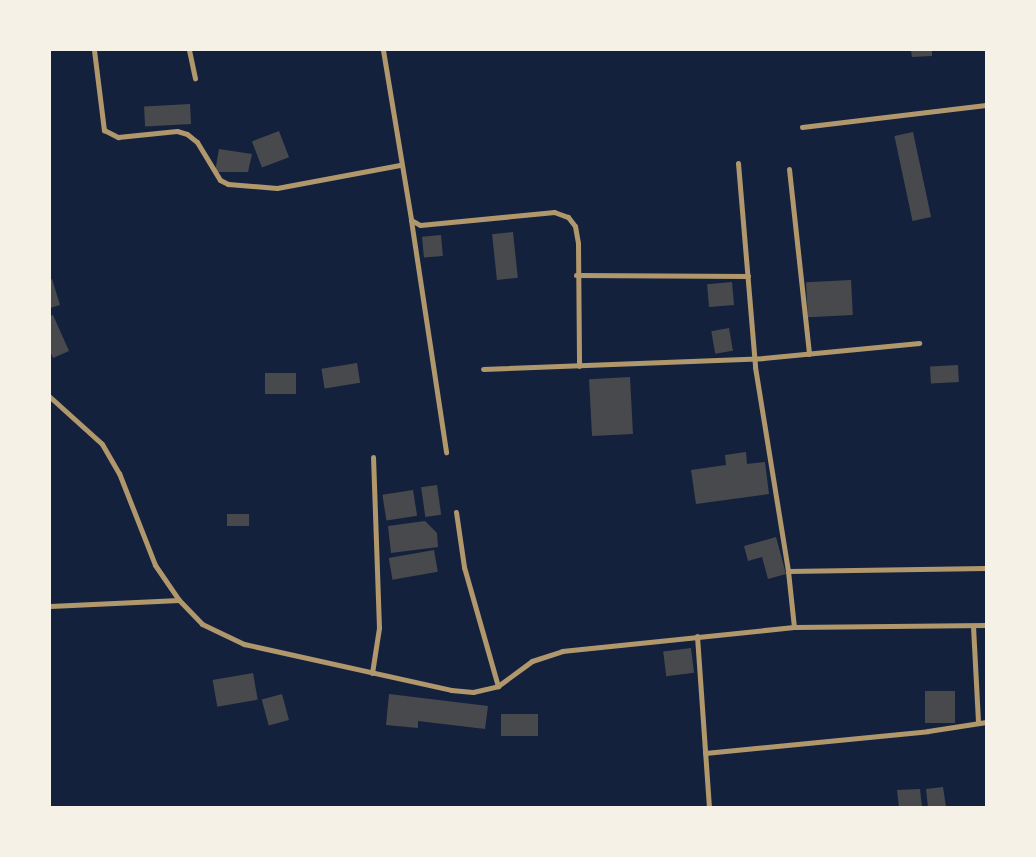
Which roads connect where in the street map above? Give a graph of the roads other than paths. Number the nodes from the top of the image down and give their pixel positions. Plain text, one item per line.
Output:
1 (94, 50) edge
2 (189, 50) edge
3 (382, 50) edge
4 (195, 78) dead end
5 (986, 105) edge
6 (802, 127) dead end
7 (738, 163) dead end
8 (400, 165) junction
9 (789, 169) dead end
10 (411, 220) junction
11 (576, 275) junction
12 (748, 276) junction
13 (919, 343) dead end
14 (809, 354) junction
15 (754, 358) junction
16 (579, 366) junction
17 (483, 369) dead end
18 (50, 396) edge
19 (446, 452) dead end
20 (373, 457) dead end
21 (456, 512) dead end
22 (986, 568) edge
23 (788, 571) junction
24 (179, 600) junction
25 (50, 606) edge
26 (986, 625) edge
27 (973, 626) junction
28 (794, 627) junction
29 (697, 636) junction
30 (372, 673) junction
31 (498, 686) junction
32 (978, 722) junction
33 (986, 722) edge
34 (705, 753) junction
35 (709, 807) edge

1 - 8 street
2 - 4 street
3 - 8 street
5 - 6 street
7 - 12 street
8 - 10 street
9 - 14 street
10 - 11 street
10 - 19 street
11 - 12 street
11 - 16 street
12 - 15 street
13 - 14 street
14 - 15 street
15 - 16 street
15 - 23 street
16 - 17 street
18 - 24 street
20 - 30 street
21 - 31 street
22 - 23 street
23 - 28 street
24 - 25 street
24 - 30 street
26 - 27 street
27 - 28 street
27 - 32 street
28 - 29 street
29 - 31 street
29 - 34 street
30 - 31 street
32 - 33 street
32 - 34 street
34 - 35 street

